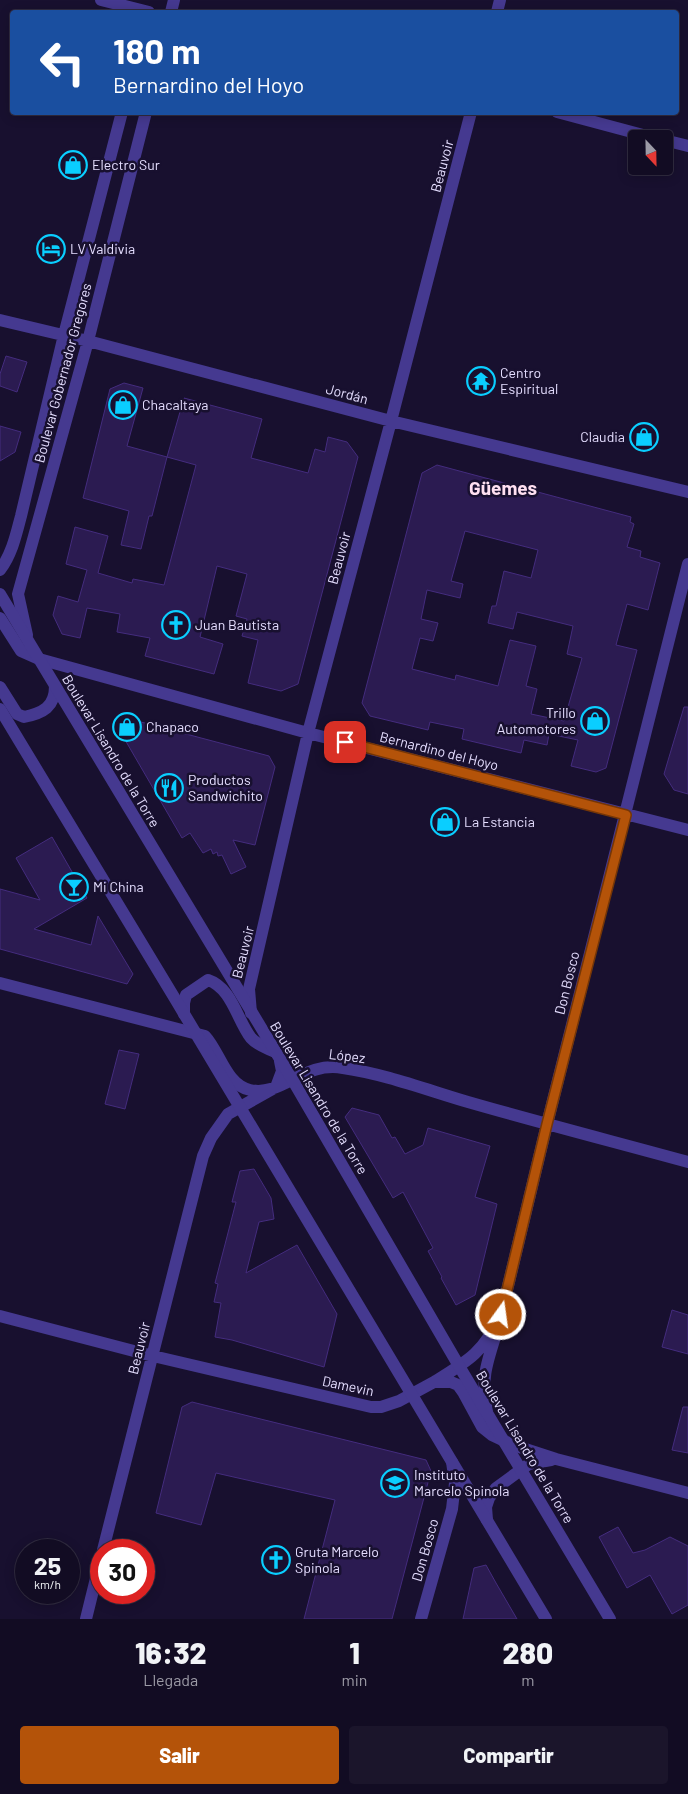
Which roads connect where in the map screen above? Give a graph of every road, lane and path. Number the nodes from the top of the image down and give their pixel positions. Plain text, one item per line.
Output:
1 (102, 0) edge
2 (140, 10) edge
3 (121, 115) edge
4 (145, 115) edge
5 (470, 115) edge
6 (568, 115) edge
7 (628, 131) edge
8 (673, 142) edge
9 (688, 146) edge
10 (0, 320) edge
11 (64, 335) junction
12 (88, 341) junction
13 (391, 421) junction
14 (688, 492) edge
15 (688, 564) edge
16 (0, 570) edge
17 (0, 594) edge
18 (0, 618) edge
19 (29, 642) junction
20 (39, 659) junction
21 (55, 686) junction
22 (0, 687) edge
23 (0, 709) edge
24 (308, 733) junction
25 (626, 815) junction
26 (688, 830) edge
27 (0, 984) edge
28 (251, 1013) junction
29 (184, 1014) junction
30 (196, 1034) junction
31 (277, 1057) junction
32 (292, 1079) junction
33 (272, 1090) junction
34 (239, 1107) junction
35 (547, 1124) junction
36 (688, 1162) edge
37 (501, 1315) junction
38 (0, 1316) edge
39 (152, 1356) junction
40 (459, 1366) junction
41 (431, 1384) junction
42 (412, 1395) junction
43 (487, 1414) junction
44 (430, 1423) junction
45 (504, 1441) junction
46 (556, 1459) junction
47 (451, 1460) junction
48 (521, 1469) junction
49 (688, 1493) edge
50 (487, 1520) junction
51 (106, 1539) edge
52 (90, 1603) edge
53 (86, 1619) edge
54 (420, 1619) edge
55 (546, 1619) edge
56 (610, 1619) edge

1 - 2 street
3 - 11 street, Boulevar Gobernador Gregores
4 - 12 street, Boulevar Gobernador Gregores
5 - 13 street, Beauvoir
6 - 7 street
8 - 9 street
10 - 11 street, Jordán
11 - 12 street, Jordán
11 - 16 street, Boulevar Gobernador Gregores
12 - 13 street, Jordán
12 - 19 street, Boulevar Gobernador Gregores
13 - 14 street, Jordán
13 - 24 street, Beauvoir
15 - 25 street, Don Bosco
17 - 19 street, Boulevar Lisandro de la Torre
18 - 20 street
19 - 20 street, Boulevar Lisandro de la Torre
20 - 21 street, Boulevar Lisandro de la Torre
20 - 24 street, Bernardino del Hoyo
21 - 22 street
21 - 28 street, Boulevar Lisandro de la Torre
23 - 29 street
24 - 25 street, Bernardino del Hoyo
24 - 28 street, Beauvoir
25 - 26 street, Bernardino del Hoyo
25 - 35 street, Don Bosco
27 - 30 street, López
28 - 31 street, Boulevar Lisandro de la Torre
29 - 30 street
29 - 31 street
30 - 33 street, López
30 - 34 street
31 - 32 street, Boulevar Lisandro de la Torre
31 - 33 street
32 - 33 street, López
32 - 35 street, López
32 - 40 street, Boulevar Lisandro de la Torre
33 - 34 street, Beauvoir
34 - 39 street, Beauvoir
34 - 42 street
35 - 36 street, López
35 - 37 street, Don Bosco
37 - 40 street, Don Bosco
37 - 43 street
38 - 39 street, Damevin
39 - 42 street, Damevin
39 - 51 street, Beauvoir
40 - 41 street, Don Bosco
40 - 43 street, Boulevar Lisandro de la Torre
41 - 42 street, Damevin
41 - 44 street
41 - 45 street
42 - 44 street
43 - 45 street, Boulevar Lisandro de la Torre
44 - 47 street
45 - 46 street
45 - 48 street, Boulevar Lisandro de la Torre
46 - 48 street
46 - 49 street
47 - 50 street
47 - 54 street, Don Bosco
48 - 50 street
48 - 56 street, Boulevar Lisandro de la Torre
50 - 55 street
52 - 53 street

